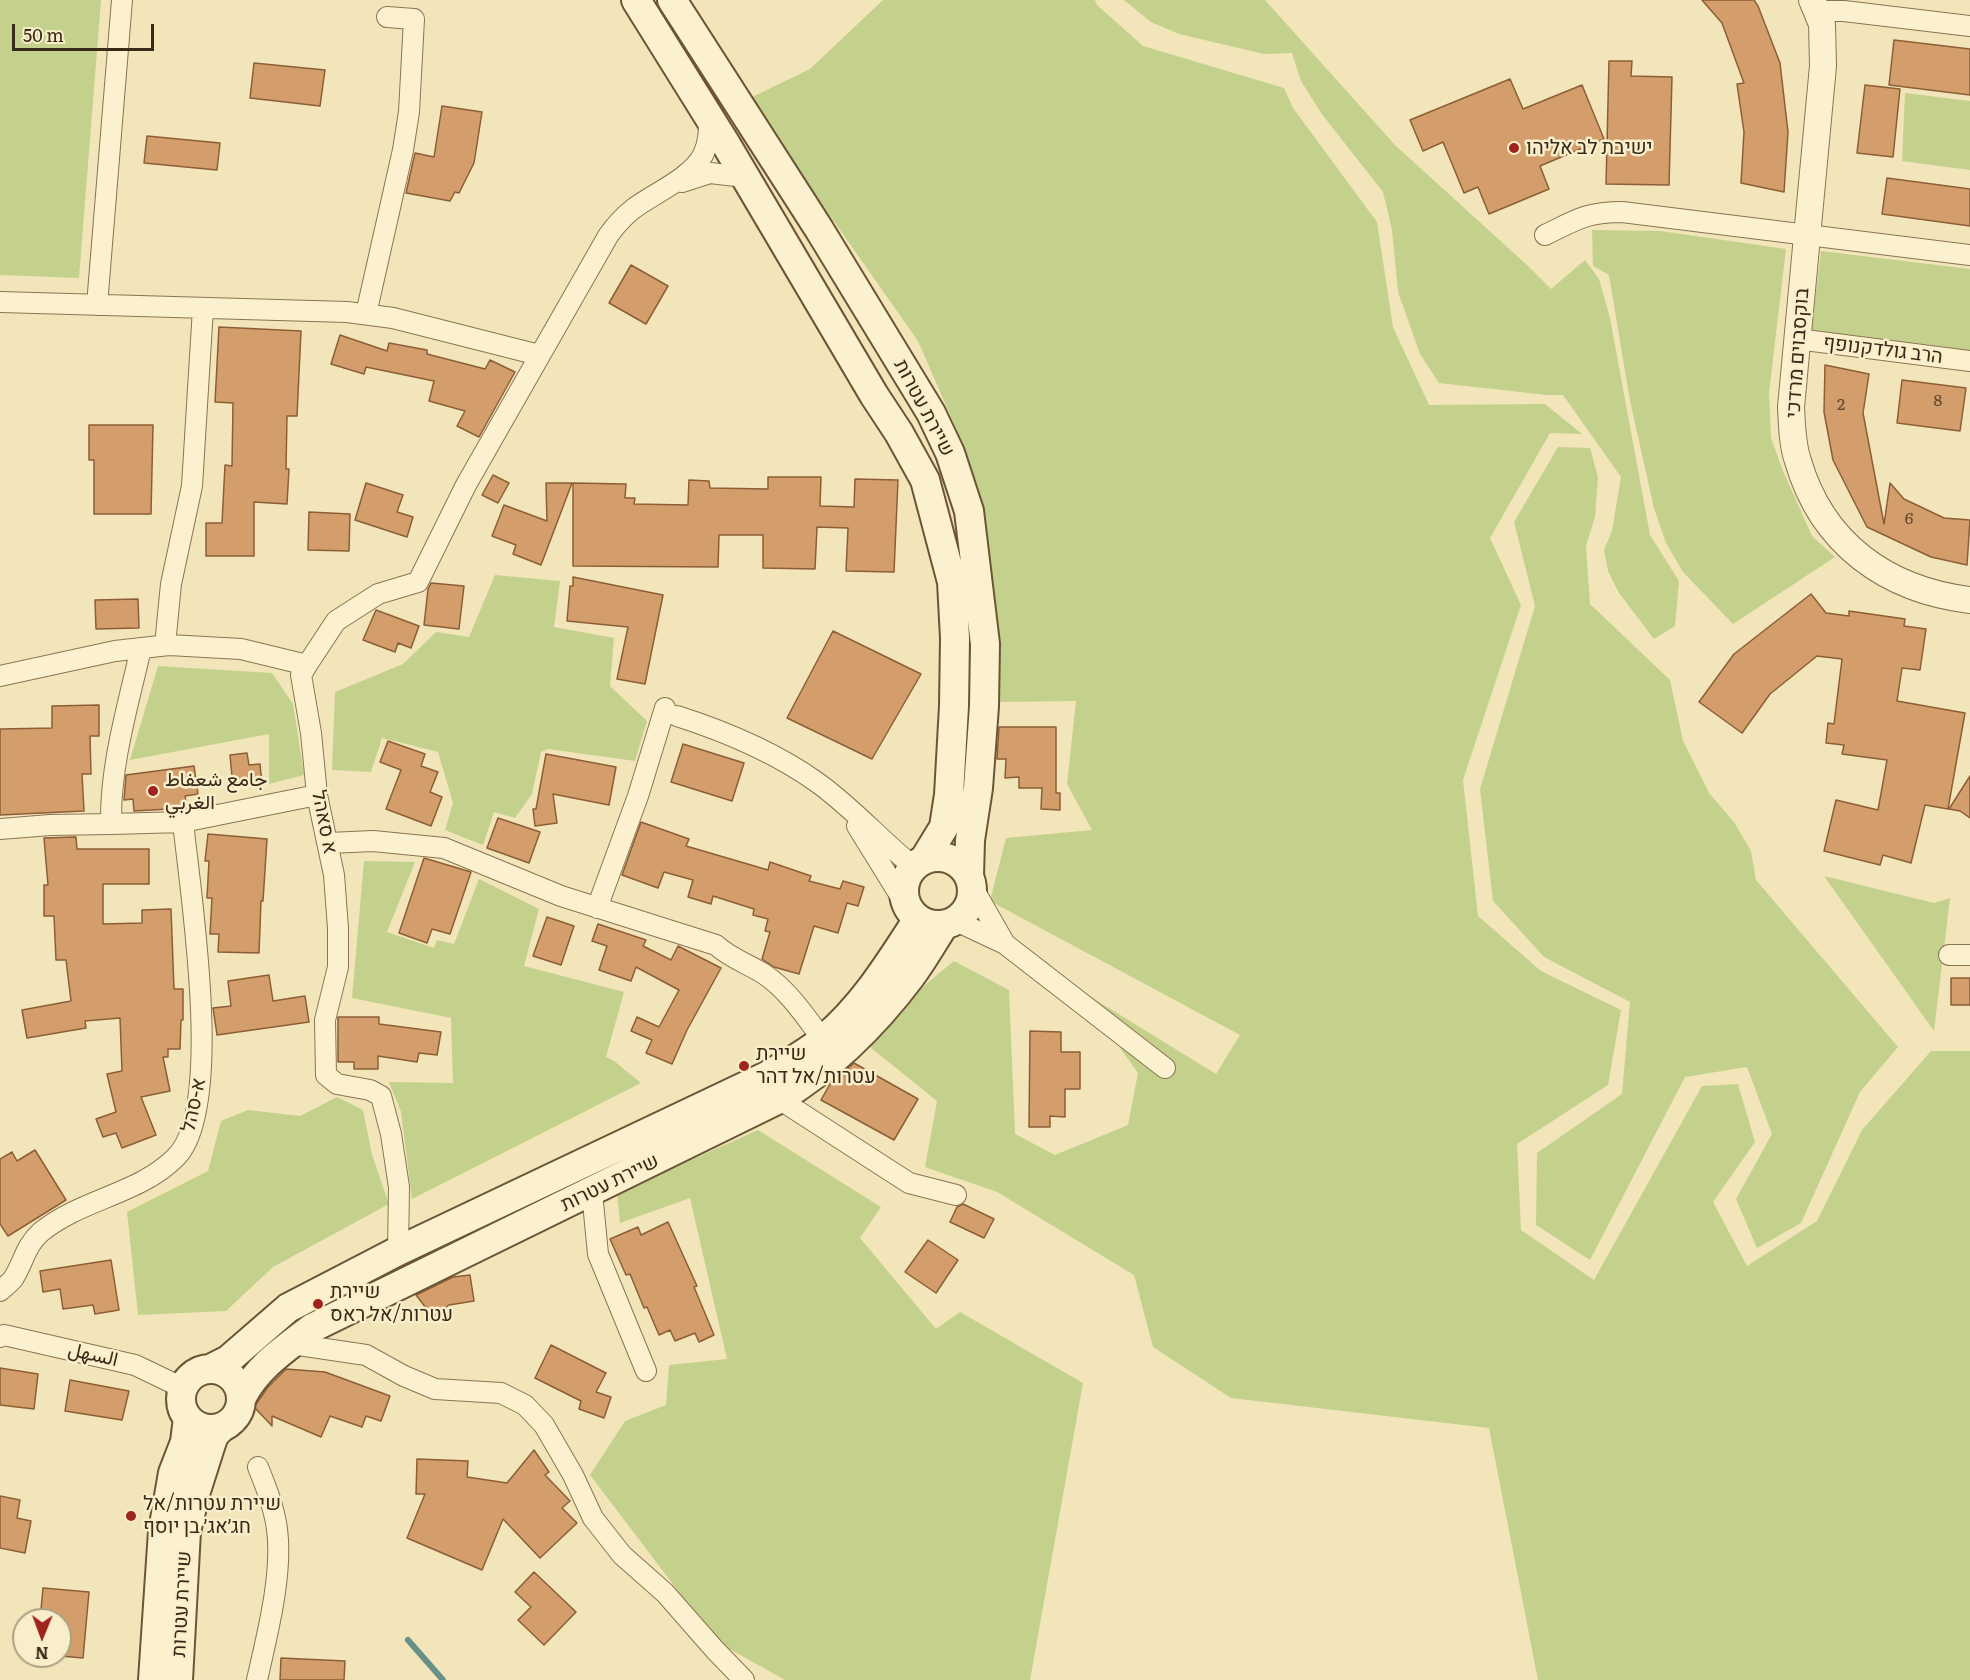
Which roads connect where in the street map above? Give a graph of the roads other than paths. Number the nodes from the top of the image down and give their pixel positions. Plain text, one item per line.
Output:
1 (122, 0) edge
2 (636, 0) edge
3 (672, 0) edge
4 (1814, 5) edge
5 (387, 17) dead end
6 (1970, 26) edge
7 (710, 118) junction
8 (745, 177) junction
9 (668, 187) junction
10 (1545, 235) dead end
11 (1807, 235) junction
12 (1970, 255) edge
13 (0, 302) edge
14 (97, 305) junction
15 (203, 308) junction
16 (366, 314) junction
17 (1797, 339) junction
18 (539, 355) junction
19 (1970, 361) edge
20 (1970, 600) edge
21 (165, 645) junction
22 (141, 648) junction
23 (307, 665) junction
24 (0, 676) edge
25 (317, 795) junction
26 (842, 804) junction
27 (183, 822) junction
28 (111, 824) junction
29 (0, 830) edge
30 (329, 843) junction
31 (921, 861) junction
32 (971, 882) junction
33 (597, 908) junction
34 (930, 917) junction
35 (1005, 944) junction
36 (1949, 955) dead end
37 (1970, 955) edge
38 (823, 1040) junction
39 (1165, 1068) dead end
40 (779, 1099) junction
41 (592, 1192) junction
42 (956, 1195) dead end
43 (398, 1251) junction
44 (0, 1291) edge
45 (0, 1337) edge
46 (292, 1344) junction
47 (212, 1368) junction
48 (646, 1371) dead end
49 (183, 1388) junction
50 (242, 1397) junction
51 (188, 1418) junction
52 (222, 1427) junction
53 (258, 1467) dead end
54 (153, 1680) edge
55 (178, 1680) edge
56 (257, 1680) edge
57 (745, 1680) edge

1 - 14 street
2 - 7 main road, שיירת עטרות
3 - 32 main road, שיירת עטרות
4 - 6 street
4 - 11 street, בוקסבוים מרדכי
5 - 16 street
7 - 8 main road, שיירת עטרות
7 - 9 street
8 - 9 street
8 - 31 main road, שיירת עטרות
9 - 18 street
10 - 11 street
11 - 12 street
11 - 17 street, בוקסבוים מרדכי
13 - 14 street
14 - 15 street
15 - 16 street
15 - 21 street
16 - 18 street
17 - 19 street, הרב גולדקנופף
17 - 20 street, בוקסבוים מרדכי
18 - 23 street
21 - 22 street
21 - 23 street
22 - 24 street
22 - 28 street
23 - 25 street, א סאהל
25 - 27 street
25 - 30 street, א סאהל
26 - 31 street
26 - 33 street
26 - 34 street
27 - 28 street
27 - 44 street, א-סהל
28 - 29 street
30 - 33 street
30 - 43 street, א סאהל
31 - 32 main road
31 - 34 main road
32 - 34 main road
32 - 35 street
33 - 38 street
34 - 35 street
34 - 38 main road, שיירת עטרות
34 - 40 main road, שיירת עטרות
35 - 39 street
36 - 37 street
38 - 43 main road, שיירת עטרות
40 - 41 main road, שיירת עטרות
40 - 42 street
41 - 46 main road, שיירת עטרות
41 - 48 street
43 - 47 main road, שיירת עטרות
45 - 49 street, السهل
46 - 50 main road, שיירת עטרות
46 - 57 street
47 - 49 main road
47 - 50 main road
49 - 51 main road
50 - 52 main road
51 - 52 main road
51 - 54 main road, שיירת עטרות
52 - 55 main road, שיירת עטרות
53 - 56 street

